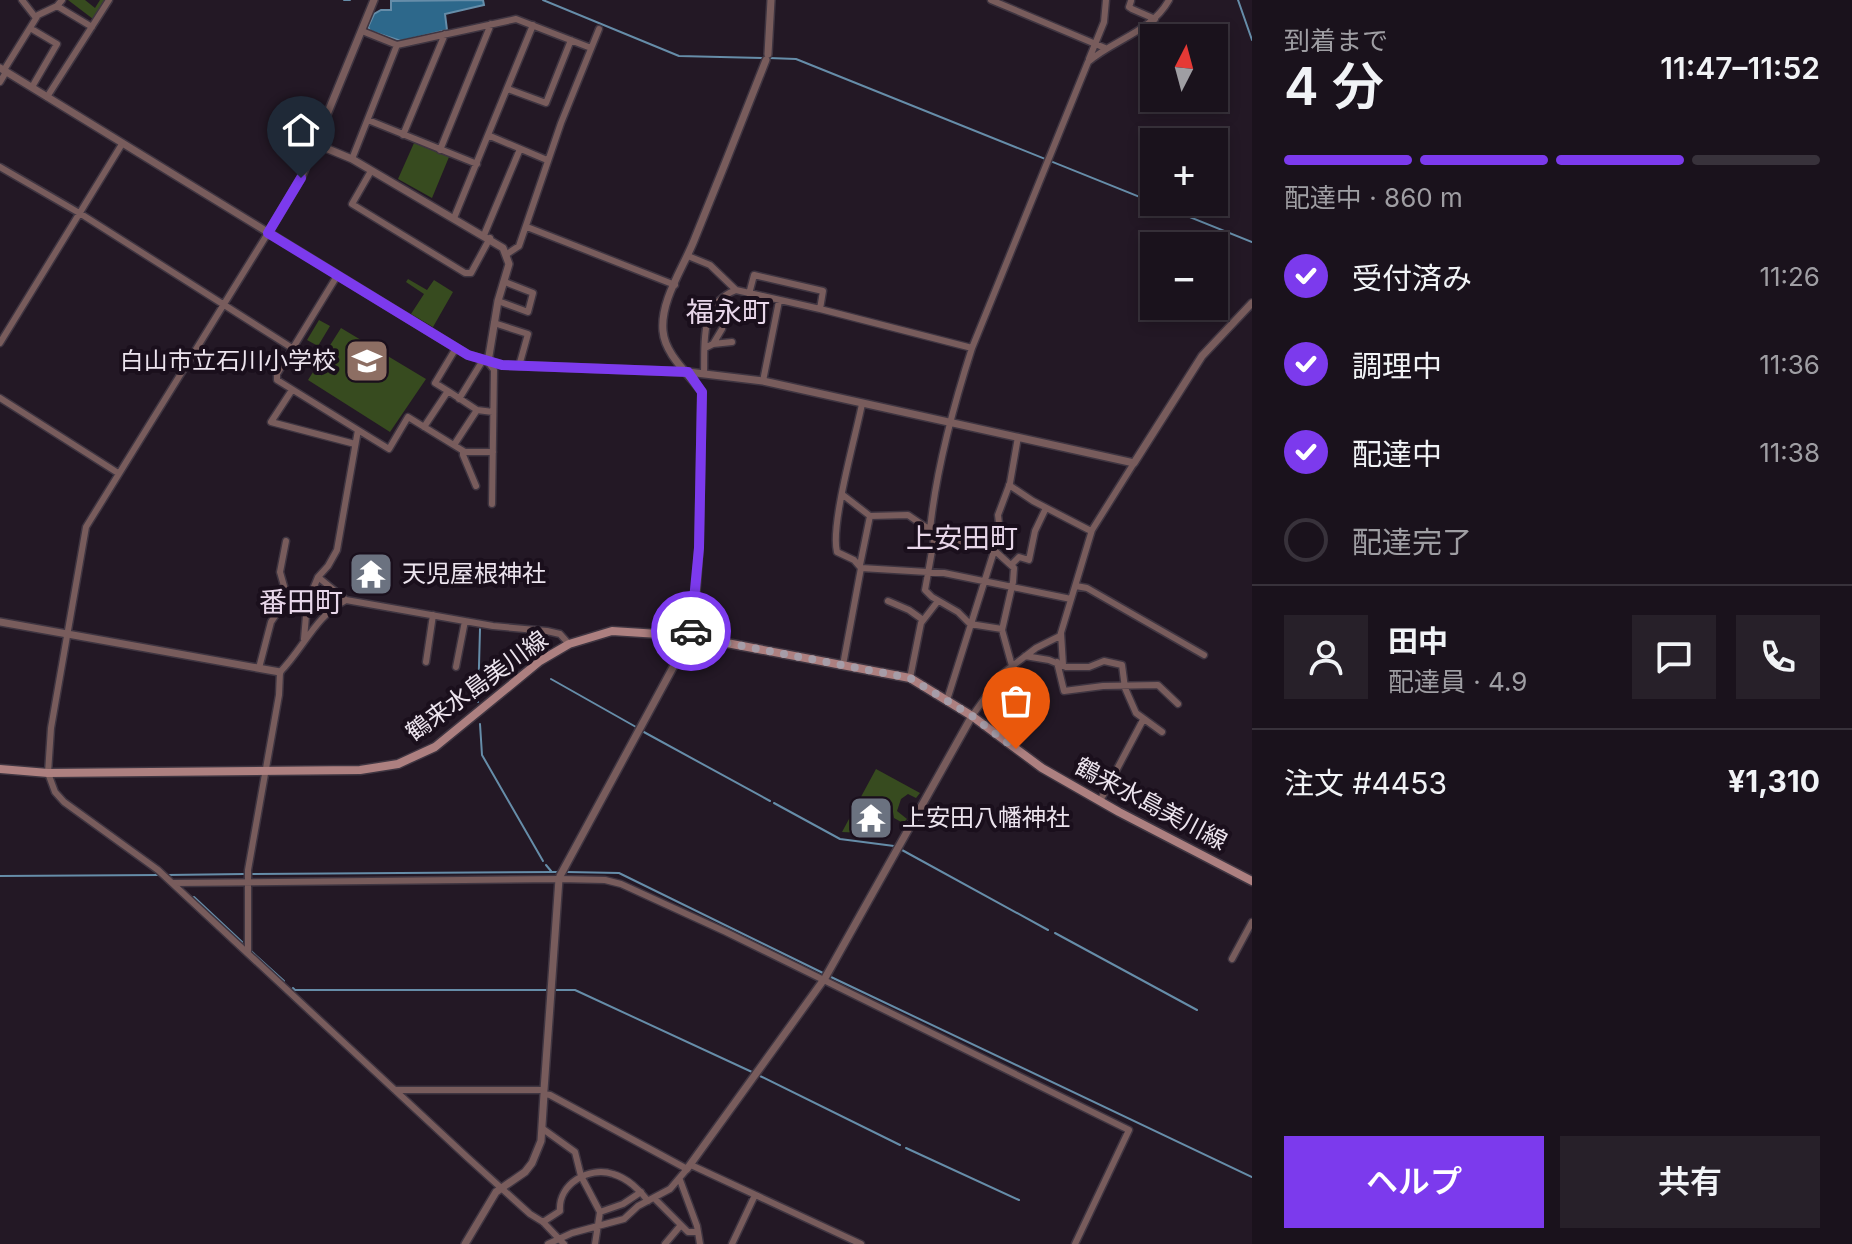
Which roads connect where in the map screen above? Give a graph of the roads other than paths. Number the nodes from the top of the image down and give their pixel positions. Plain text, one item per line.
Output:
1 (22, 0) edge
2 (109, 0) edge
3 (374, 0) edge
4 (771, 0) edge
5 (1106, 0) edge
6 (1130, 0) edge
7 (1169, 0) edge
8 (996, 1) edge
9 (59, 3) edge
10 (36, 18) junction
11 (1155, 19) junction
12 (491, 24) junction
13 (533, 25) junction
14 (92, 27) junction
15 (30, 28) junction
16 (599, 29) dead end
17 (362, 31) junction
18 (445, 34) junction
19 (571, 40) junction
20 (1095, 43) junction
21 (397, 45) junction
22 (591, 48) junction
23 (1105, 48) junction
24 (1088, 62) junction
25 (3, 70) edge
26 (0, 82) edge
27 (32, 87) junction
28 (508, 89) junction
29 (47, 97) junction
30 (368, 120) junction
31 (403, 135) junction
32 (490, 136) junction
33 (122, 144) junction
34 (316, 144) junction
35 (520, 149) junction
36 (440, 150) junction
37 (352, 159) junction
38 (547, 160) junction
39 (477, 164) junction
40 (0, 167) edge
41 (371, 171) junction
42 (81, 214) junction
43 (454, 218) junction
44 (527, 227) junction
45 (268, 233) junction
46 (487, 236) junction
47 (507, 254) junction
48 (688, 256) junction
49 (337, 276) junction
50 (505, 282) junction
51 (675, 285) junction
52 (736, 290) junction
53 (749, 294) junction
54 (498, 301) junction
55 (779, 301) junction
56 (1252, 303) edge
57 (223, 304) junction
58 (820, 309) junction
59 (494, 323) junction
60 (722, 329) dead end
61 (732, 342) dead end
62 (0, 343) edge
63 (713, 344) junction
64 (292, 348) junction
65 (456, 348) junction
66 (705, 348) junction
67 (972, 348) junction
68 (486, 361) junction
69 (519, 366) junction
70 (688, 372) junction
71 (704, 374) junction
72 (763, 381) junction
73 (292, 390) junction
74 (448, 391) junction
75 (0, 398) edge
76 (459, 399) junction
77 (862, 404) junction
78 (477, 410) junction
79 (493, 412) junction
80 (951, 422) junction
81 (424, 427) junction
82 (358, 430) junction
83 (1018, 437) junction
84 (355, 444) junction
85 (454, 445) junction
86 (463, 451) junction
87 (493, 452) junction
88 (1134, 463) junction
89 (118, 473) junction
90 (1009, 485) junction
91 (476, 486) dead end
92 (843, 495) junction
93 (492, 504) dead end
94 (1046, 508) junction
95 (870, 516) junction
96 (1091, 531) junction
97 (933, 532) junction
98 (286, 541) dead end
99 (995, 549) junction
100 (1012, 564) junction
101 (861, 567) junction
102 (928, 573) junction
103 (318, 577) junction
104 (983, 583) junction
105 (1076, 586) junction
106 (1011, 588) junction
107 (1071, 599) junction
108 (346, 600) junction
109 (888, 601) dead end
110 (938, 601) junction
111 (283, 604) junction
112 (306, 611) junction
113 (433, 615) junction
114 (322, 620) junction
115 (923, 620) junction
116 (465, 621) junction
117 (0, 622) edge
118 (970, 624) junction
119 (1002, 629) junction
120 (1061, 633) junction
121 (67, 634) junction
122 (690, 636) junction
123 (304, 640) junction
124 (569, 644) junction
125 (1204, 655) dead end
126 (1025, 656) junction
127 (426, 662) dead end
128 (1060, 664) junction
129 (843, 665) junction
130 (1012, 666) junction
131 (456, 667) dead end
132 (259, 668) junction
133 (280, 672) junction
134 (910, 678) junction
135 (1125, 684) junction
136 (947, 700) junction
137 (1178, 704) dead end
138 (972, 716) junction
139 (1143, 720) junction
140 (1162, 732) dead end
141 (0, 769) edge
142 (265, 771) junction
143 (48, 773) junction
144 (1100, 801) junction
145 (560, 875) junction
146 (248, 876) junction
147 (170, 881) junction
148 (1252, 881) edge
149 (1252, 922) edge
150 (248, 951) junction
151 (1232, 959) dead end
152 (825, 978) junction
153 (394, 1090) junction
154 (544, 1092) junction
155 (543, 1129) junction
156 (689, 1167) junction
157 (581, 1176) junction
158 (680, 1180) junction
159 (501, 1188) junction
160 (641, 1192) junction
161 (755, 1195) junction
162 (651, 1199) junction
163 (600, 1212) junction
164 (543, 1222) junction
165 (681, 1225) junction
166 (596, 1227) junction
167 (698, 1232) junction
168 (561, 1241) edge
169 (465, 1244) edge
170 (548, 1244) edge
171 (595, 1244) edge
172 (665, 1244) edge
173 (700, 1244) edge
174 (732, 1244) edge
175 (861, 1244) edge
176 (1075, 1244) edge

1 - 10 street
2 - 14 street
3 - 17 street
4 - 48 street
5 - 20 street
6 - 11 street
7 - 11 street
8 - 20 street
9 - 10 street
9 - 14 street
10 - 15 street
11 - 23 street
12 - 13 street
12 - 18 street
12 - 36 street
13 - 19 street
13 - 28 street
14 - 29 street
15 - 25 street
15 - 27 street
16 - 22 street
17 - 21 street
17 - 34 street
18 - 21 street
18 - 31 street
19 - 22 street
19 - 28 street
20 - 23 street
20 - 24 street
21 - 30 street
22 - 38 street
23 - 24 street
24 - 67 street
25 - 26 street
25 - 27 street
27 - 29 street
28 - 32 street
29 - 33 street
30 - 31 street
30 - 37 street
31 - 36 street
32 - 35 street
32 - 39 street
33 - 42 street
33 - 45 street
34 - 37 street
34 - 45 street
35 - 38 street
35 - 46 street
36 - 39 street
37 - 41 street
38 - 44 street
39 - 43 street
40 - 42 street
41 - 43 street
41 - 46 street
42 - 57 street
42 - 62 street
43 - 46 street
44 - 47 street
44 - 51 street
45 - 49 street
45 - 57 street
46 - 47 street
47 - 50 street
48 - 51 street
48 - 52 street
49 - 64 street
49 - 65 street
50 - 54 street
50 - 54 street
51 - 70 street
52 - 53 street
52 - 66 street
53 - 55 street
53 - 58 street
54 - 59 street
55 - 58 street
55 - 72 street
56 - 88 street
57 - 64 street
57 - 89 street
58 - 67 street
59 - 68 street
59 - 69 street
60 - 63 street
61 - 63 street
63 - 66 street
64 - 73 street
65 - 68 street
65 - 74 street
66 - 71 street
67 - 80 street
68 - 69 street
68 - 76 street
68 - 79 street
69 - 70 street
70 - 71 street
70 - 122 street
71 - 72 street
72 - 77 street
73 - 82 street
73 - 84 street
74 - 76 street
74 - 81 street
75 - 89 street
76 - 78 street
77 - 80 street
77 - 92 street
78 - 79 street
78 - 85 street
79 - 87 street
80 - 83 street
80 - 97 street
81 - 82 street
81 - 85 street
82 - 84 street
83 - 88 street
83 - 90 street
84 - 103 street
85 - 86 street
86 - 87 street
86 - 91 street
87 - 93 street
88 - 96 street
89 - 121 street
90 - 94 street
90 - 99 street
92 - 95 street
92 - 101 street
94 - 96 street
94 - 100 street
95 - 97 street
95 - 101 street
96 - 105 street
97 - 99 street
97 - 102 street
98 - 111 street
99 - 100 street
99 - 104 street
100 - 106 street
101 - 102 street
101 - 129 street
102 - 104 street
102 - 110 street
103 - 108 street
103 - 112 street
104 - 106 street
104 - 118 street
105 - 107 street
105 - 125 street
106 - 107 street
106 - 119 street
107 - 120 street
108 - 113 street
108 - 114 street
109 - 115 street
110 - 115 street
110 - 118 street
111 - 112 street
111 - 132 street
112 - 114 street
112 - 123 street
113 - 116 street
113 - 127 street
114 - 123 street
115 - 134 street
116 - 124 street
116 - 131 street
117 - 121 street
118 - 119 street
118 - 136 street
119 - 130 street
120 - 126 street
120 - 128 street
121 - 132 street
121 - 143 street
122 - 124 main road, 鶴来水島美川線
122 - 129 main road, 鶴来水島美川線
122 - 145 street
123 - 133 street
124 - 142 main road, 鶴来水島美川線
126 - 128 street
126 - 130 street
128 - 135 street
128 - 135 street
129 - 134 main road, 鶴来水島美川線
130 - 138 street
132 - 133 street
133 - 142 street
134 - 136 main road, 鶴来水島美川線
135 - 137 street
135 - 139 street
136 - 138 main road, 鶴来水島美川線
138 - 144 main road, 鶴来水島美川線
138 - 152 street
139 - 140 street
139 - 144 street
141 - 143 main road, 鶴来水島美川線
142 - 143 main road, 鶴来水島美川線
142 - 146 street
143 - 147 street
144 - 148 main road, 鶴来水島美川線
145 - 146 street
145 - 152 street
145 - 154 street
146 - 147 street
146 - 150 street
147 - 150 street
149 - 151 street
150 - 153 street
152 - 156 street
152 - 176 street
153 - 154 street
153 - 159 street
154 - 155 street
154 - 156 street
155 - 157 street
155 - 159 street
156 - 158 street
156 - 161 street
157 - 160 street
157 - 163 street
157 - 164 street
158 - 162 street
158 - 167 street
159 - 164 street
159 - 169 street
160 - 162 street
160 - 163 street
161 - 174 street
161 - 175 street
162 - 165 street
162 - 166 street
163 - 166 street
164 - 168 street
165 - 167 street
165 - 172 street
166 - 168 street
166 - 171 street
167 - 173 street
168 - 170 street

